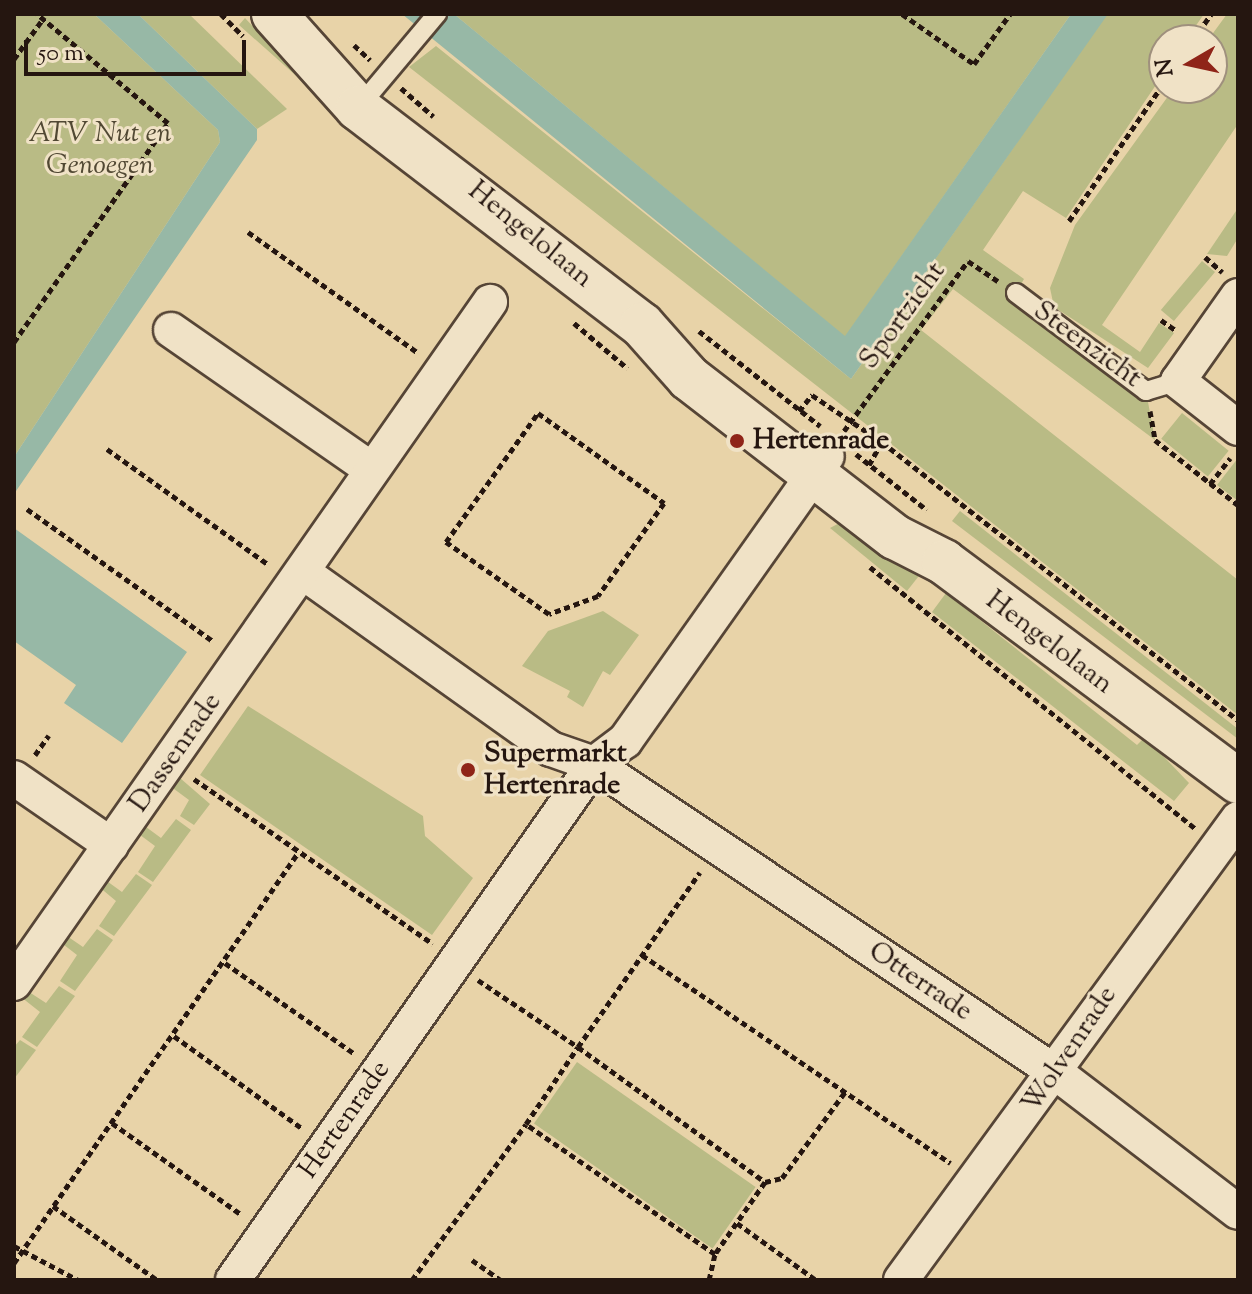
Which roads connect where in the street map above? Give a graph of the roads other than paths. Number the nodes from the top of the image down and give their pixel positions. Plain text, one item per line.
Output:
1 (437, 14) edge
2 (283, 22) edge
3 (365, 98) junction
4 (1016, 293) road end
5 (1238, 296) edge
6 (490, 302) dead end
7 (642, 325) junction
8 (171, 330) dead end
9 (1178, 381) junction
10 (1238, 428) edge
11 (826, 457) junction
12 (371, 469) junction
13 (300, 578) junction
14 (1155, 724) junction
15 (594, 764) junction
16 (14, 778) edge
17 (1238, 781) edge
18 (1238, 809) edge
19 (1238, 819) edge
20 (111, 845) junction
21 (14, 983) edge
22 (1055, 1072) junction
23 (1238, 1212) edge
24 (233, 1280) edge
25 (901, 1280) edge

1 - 3 lane
2 - 3 street, Hengelolaan
3 - 7 street, Hengelolaan
4 - 9 lane, Steenzicht
5 - 9 street
6 - 12 street
7 - 11 street, Hengelolaan
7 - 11 street, Hengelolaan
8 - 12 street
9 - 10 street, Steenzicht
11 - 14 street, Hengelolaan
11 - 15 street, Hertenrade
12 - 13 street
13 - 15 street
13 - 20 street, Dassenrade
14 - 17 street, Hengelolaan
14 - 18 street, Hengelolaan
15 - 22 street, Otterrade
15 - 24 street, Hertenrade
16 - 20 street
19 - 22 street, Wolvenrade
20 - 21 street, Dassenrade
22 - 23 street, Otterrade
22 - 25 street, Wolvenrade

